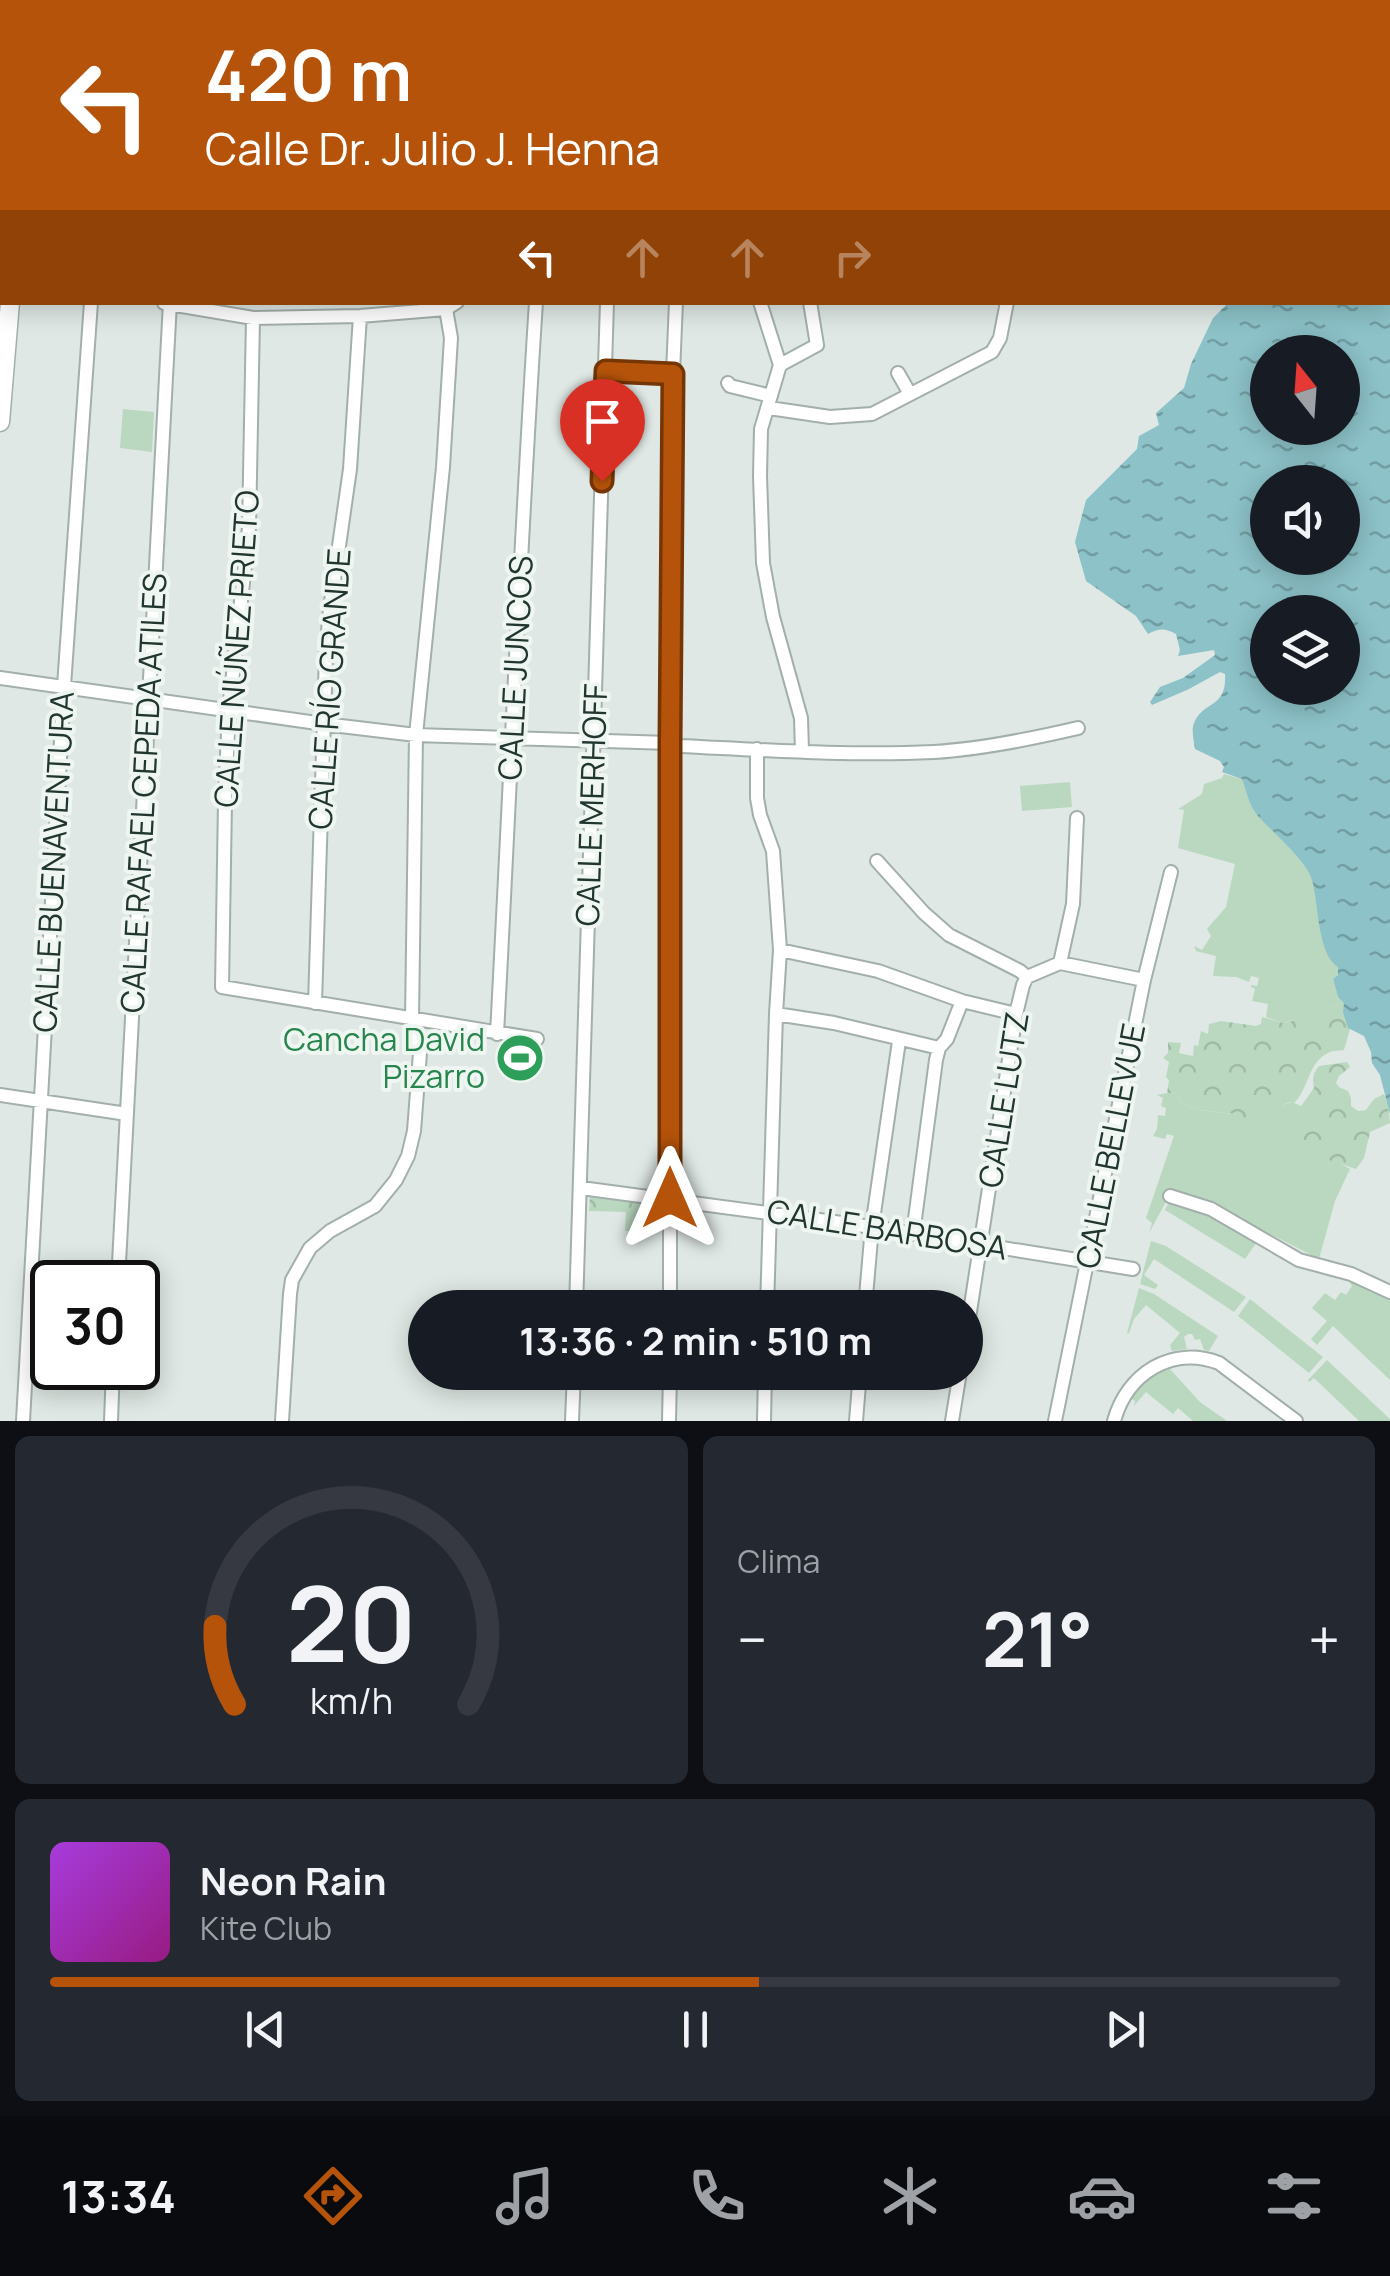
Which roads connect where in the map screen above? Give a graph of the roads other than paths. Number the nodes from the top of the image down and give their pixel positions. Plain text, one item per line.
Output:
1 (10, 305) edge
2 (90, 305) edge
3 (170, 305) edge
4 (188, 305) edge
5 (536, 305) edge
6 (608, 305) edge
7 (676, 305) edge
8 (761, 305) edge
9 (810, 305) edge
10 (1006, 305) edge
11 (452, 306) edge
12 (391, 308) edge
13 (314, 310) edge
14 (251, 312) edge
15 (360, 316) junction
16 (780, 365) junction
17 (606, 371) junction
18 (898, 373) dead end
19 (673, 374) junction
20 (728, 384) dead end
21 (910, 394) junction
22 (770, 402) junction
23 (0, 422) edge
24 (0, 678) edge
25 (64, 686) junction
26 (150, 698) junction
27 (229, 710) junction
28 (324, 724) junction
29 (1078, 728) dead end
30 (416, 734) junction
31 (513, 738) junction
32 (593, 739) junction
33 (670, 743) junction
34 (757, 749) junction
35 (802, 751) junction
36 (1076, 818) dead end
37 (877, 861) dead end
38 (1171, 872) dead end
39 (780, 950) junction
40 (1060, 963) junction
41 (1027, 977) junction
42 (1144, 980) junction
43 (962, 1001) junction
44 (315, 1003) junction
45 (776, 1014) junction
46 (1016, 1014) junction
47 (412, 1019) junction
48 (497, 1034) junction
49 (537, 1039) dead end
50 (898, 1040) junction
51 (939, 1048) junction
52 (0, 1095) edge
53 (41, 1101) junction
54 (127, 1114) junction
55 (581, 1188) junction
56 (1170, 1196) dead end
57 (670, 1198) junction
58 (770, 1212) junction
59 (872, 1227) junction
60 (913, 1234) junction
61 (982, 1245) junction
62 (119, 1260) edge
63 (1088, 1261) junction
64 (1133, 1269) dead end
65 (577, 1290) edge
66 (670, 1290) edge
67 (768, 1290) edge
68 (867, 1290) edge
69 (974, 1290) edge
70 (1390, 1292) edge
71 (112, 1390) edge
72 (573, 1390) edge
73 (670, 1390) edge
74 (765, 1390) edge
75 (859, 1390) edge
76 (957, 1390) edge
77 (23, 1421) edge
78 (110, 1421) edge
79 (282, 1421) edge
80 (572, 1421) edge
81 (669, 1421) edge
82 (764, 1421) edge
83 (856, 1421) edge
84 (952, 1421) edge
85 (1055, 1421) edge
86 (1114, 1421) edge
87 (1296, 1421) edge

1 - 23 street
2 - 25 street, CALLE BUENAVENTURA
3 - 26 street, CALLE RAFAEL CEPEDA ATILES
4 - 14 street
5 - 31 street, CALLE JUNCOS
6 - 17 street, CALLE MERHOFF
7 - 19 street
8 - 16 street
9 - 16 street
10 - 21 street
11 - 12 street
11 - 30 street
12 - 15 street
13 - 14 street
13 - 15 street
14 - 27 street, CALLE NÚÑEZ PRIETO
15 - 28 street, CALLE RÍO GRANDE
16 - 22 street
17 - 19 street
17 - 32 street, CALLE MERHOFF
18 - 21 street
19 - 33 street
20 - 22 street
21 - 22 street
22 - 35 street
24 - 25 street
25 - 26 street
25 - 53 street, CALLE BUENAVENTURA
26 - 27 street
26 - 54 street, CALLE RAFAEL CEPEDA ATILES
27 - 28 street
27 - 44 street, CALLE NÚÑEZ PRIETO
28 - 30 street
28 - 44 street, CALLE RÍO GRANDE
29 - 35 street
30 - 31 street
30 - 47 street
31 - 32 street
31 - 48 street, CALLE JUNCOS
32 - 33 street
32 - 55 street, CALLE MERHOFF
33 - 34 street
33 - 57 street
34 - 35 street
34 - 39 street
36 - 40 street
37 - 41 street
38 - 42 street, CALLE BELLEVUE
39 - 43 street
39 - 45 street
40 - 41 street, CALLE LUTZ
40 - 42 street
41 - 46 street, CALLE LUTZ
42 - 63 street, CALLE BELLEVUE
43 - 46 street
43 - 51 street
44 - 47 street
45 - 50 street
45 - 58 street
46 - 61 street, CALLE LUTZ
47 - 48 street
47 - 79 street
48 - 49 street
50 - 51 street
50 - 59 street
51 - 60 street
52 - 53 street
53 - 54 street
53 - 77 street, CALLE BUENAVENTURA
54 - 62 street, CALLE RAFAEL CEPEDA ATILES
55 - 57 street, CALLE BARBOSA
55 - 65 street, CALLE MERHOFF
56 - 70 street
57 - 58 street, CALLE BARBOSA
57 - 66 street
58 - 59 street, CALLE BARBOSA
58 - 67 street
59 - 60 street, CALLE BARBOSA
59 - 68 street
60 - 61 street, CALLE BARBOSA
61 - 63 street, CALLE BARBOSA
61 - 69 street, CALLE LUTZ
63 - 64 street, CALLE BARBOSA
63 - 85 street, CALLE BELLEVUE
71 - 78 street
72 - 80 street
73 - 81 street
74 - 82 street
75 - 83 street
76 - 84 street
86 - 87 street

